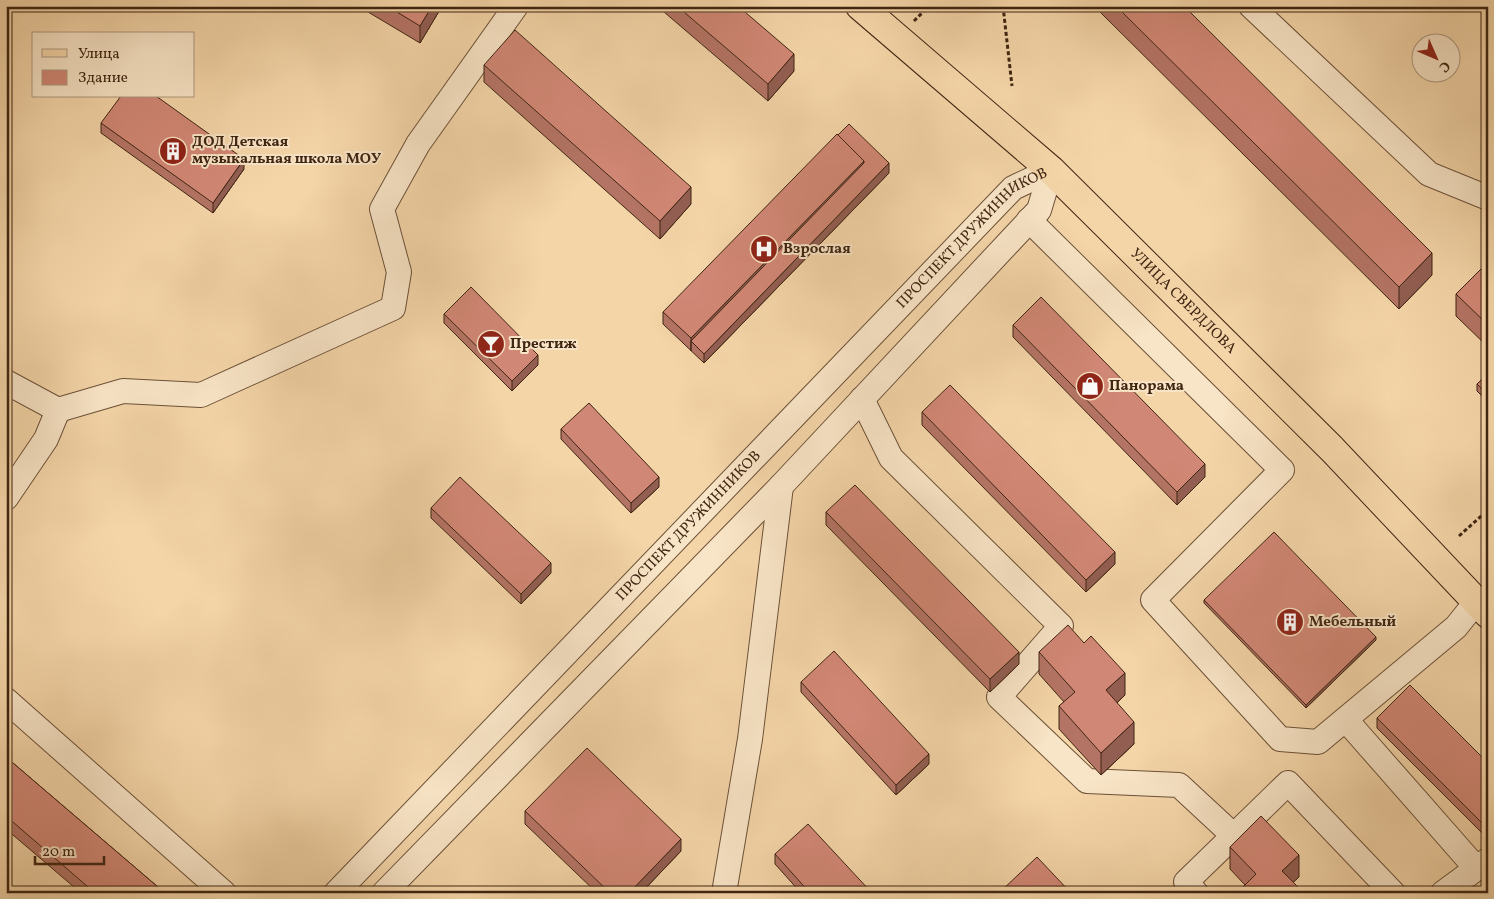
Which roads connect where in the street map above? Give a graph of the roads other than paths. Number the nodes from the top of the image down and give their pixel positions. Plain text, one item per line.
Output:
1 (516, 6) edge
2 (860, 6) edge
3 (1251, 6) edge
4 (1051, 170) junction
5 (1488, 198) edge
6 (1029, 220) junction
7 (6, 382) edge
8 (862, 399) junction
9 (58, 410) junction
10 (781, 486) junction
11 (6, 498) edge
12 (1482, 608) edge
13 (6, 700) edge
14 (1346, 720) junction
15 (1234, 836) junction
16 (1482, 864) edge
17 (390, 891) edge
18 (224, 893) edge
19 (336, 893) edge
20 (724, 893) edge
21 (1196, 893) edge
22 (1393, 893) edge
23 (1443, 893) edge

1 - 9 street
2 - 4 main road, УЛИЦА СВЕРДЛОВА
3 - 5 street
4 - 6 street, ПРОСПЕКТ ДРУЖИННИКОВ
4 - 12 main road, УЛИЦА СВЕРДЛОВА
4 - 19 street, ПРОСПЕКТ ДРУЖИННИКОВ
6 - 8 street, ПРОСПЕКТ ДРУЖИННИКОВ
6 - 14 street
7 - 9 street
8 - 10 street, ПРОСПЕКТ ДРУЖИННИКОВ
8 - 15 street
9 - 11 street
10 - 17 street, ПРОСПЕКТ ДРУЖИННИКОВ
10 - 20 street
12 - 14 street
13 - 18 street
14 - 16 street
15 - 21 street
15 - 22 street
16 - 23 street

